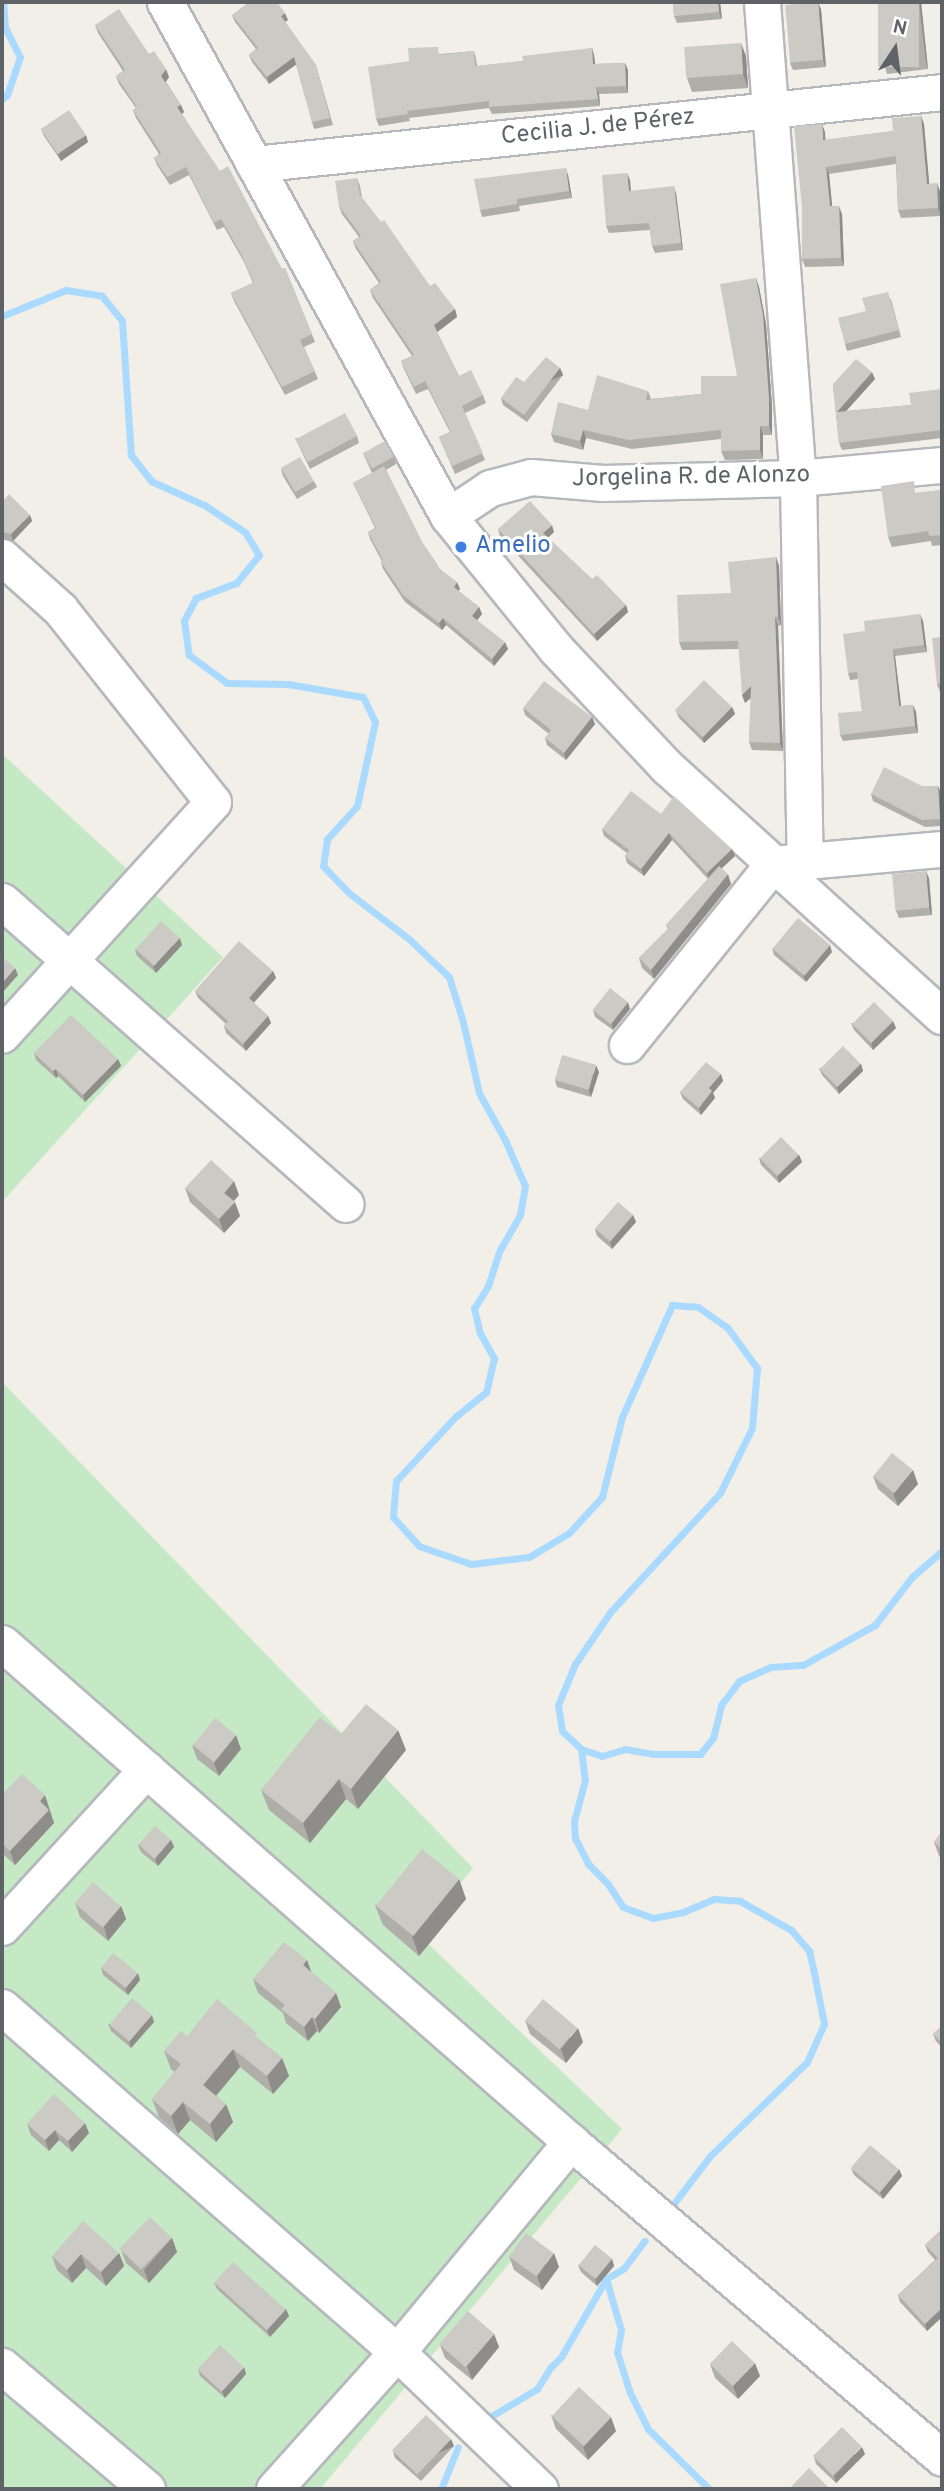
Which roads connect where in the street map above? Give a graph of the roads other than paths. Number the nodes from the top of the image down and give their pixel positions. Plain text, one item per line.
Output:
1 (165, 2) edge
2 (762, 2) edge
3 (942, 92) edge
4 (772, 110) junction
5 (254, 164) junction
6 (942, 465) edge
7 (798, 478) junction
8 (448, 516) junction
9 (2, 557) edge
10 (942, 849) edge
11 (789, 863) junction
12 (2, 901) edge
13 (69, 960) junction
14 (942, 1016) edge
15 (2, 1035) edge
16 (627, 1045) dead end
17 (346, 1204) dead end
18 (2, 1643) edge
19 (147, 1769) junction
20 (2, 1927) edge
21 (2, 2007) edge
22 (571, 2142) junction
23 (397, 2353) junction
24 (2, 2366) edge
25 (942, 2458) edge
26 (147, 2489) edge
27 (274, 2489) edge
28 (540, 2489) edge

1 - 5 street
2 - 4 street
3 - 4 street, Cecilia J. de Pérez
4 - 5 street, Cecilia J. de Pérez
4 - 7 street
5 - 8 street
6 - 7 street, Jorgelina R. de Alonzo
7 - 8 street, Jorgelina R. de Alonzo
7 - 11 street
8 - 11 street
9 - 13 street
10 - 11 street
11 - 14 street
11 - 16 street
12 - 13 street
13 - 15 street
13 - 17 street
18 - 19 street
19 - 20 street
19 - 22 street
21 - 23 street
22 - 23 street
22 - 25 street
23 - 27 street
23 - 28 street
24 - 26 street

